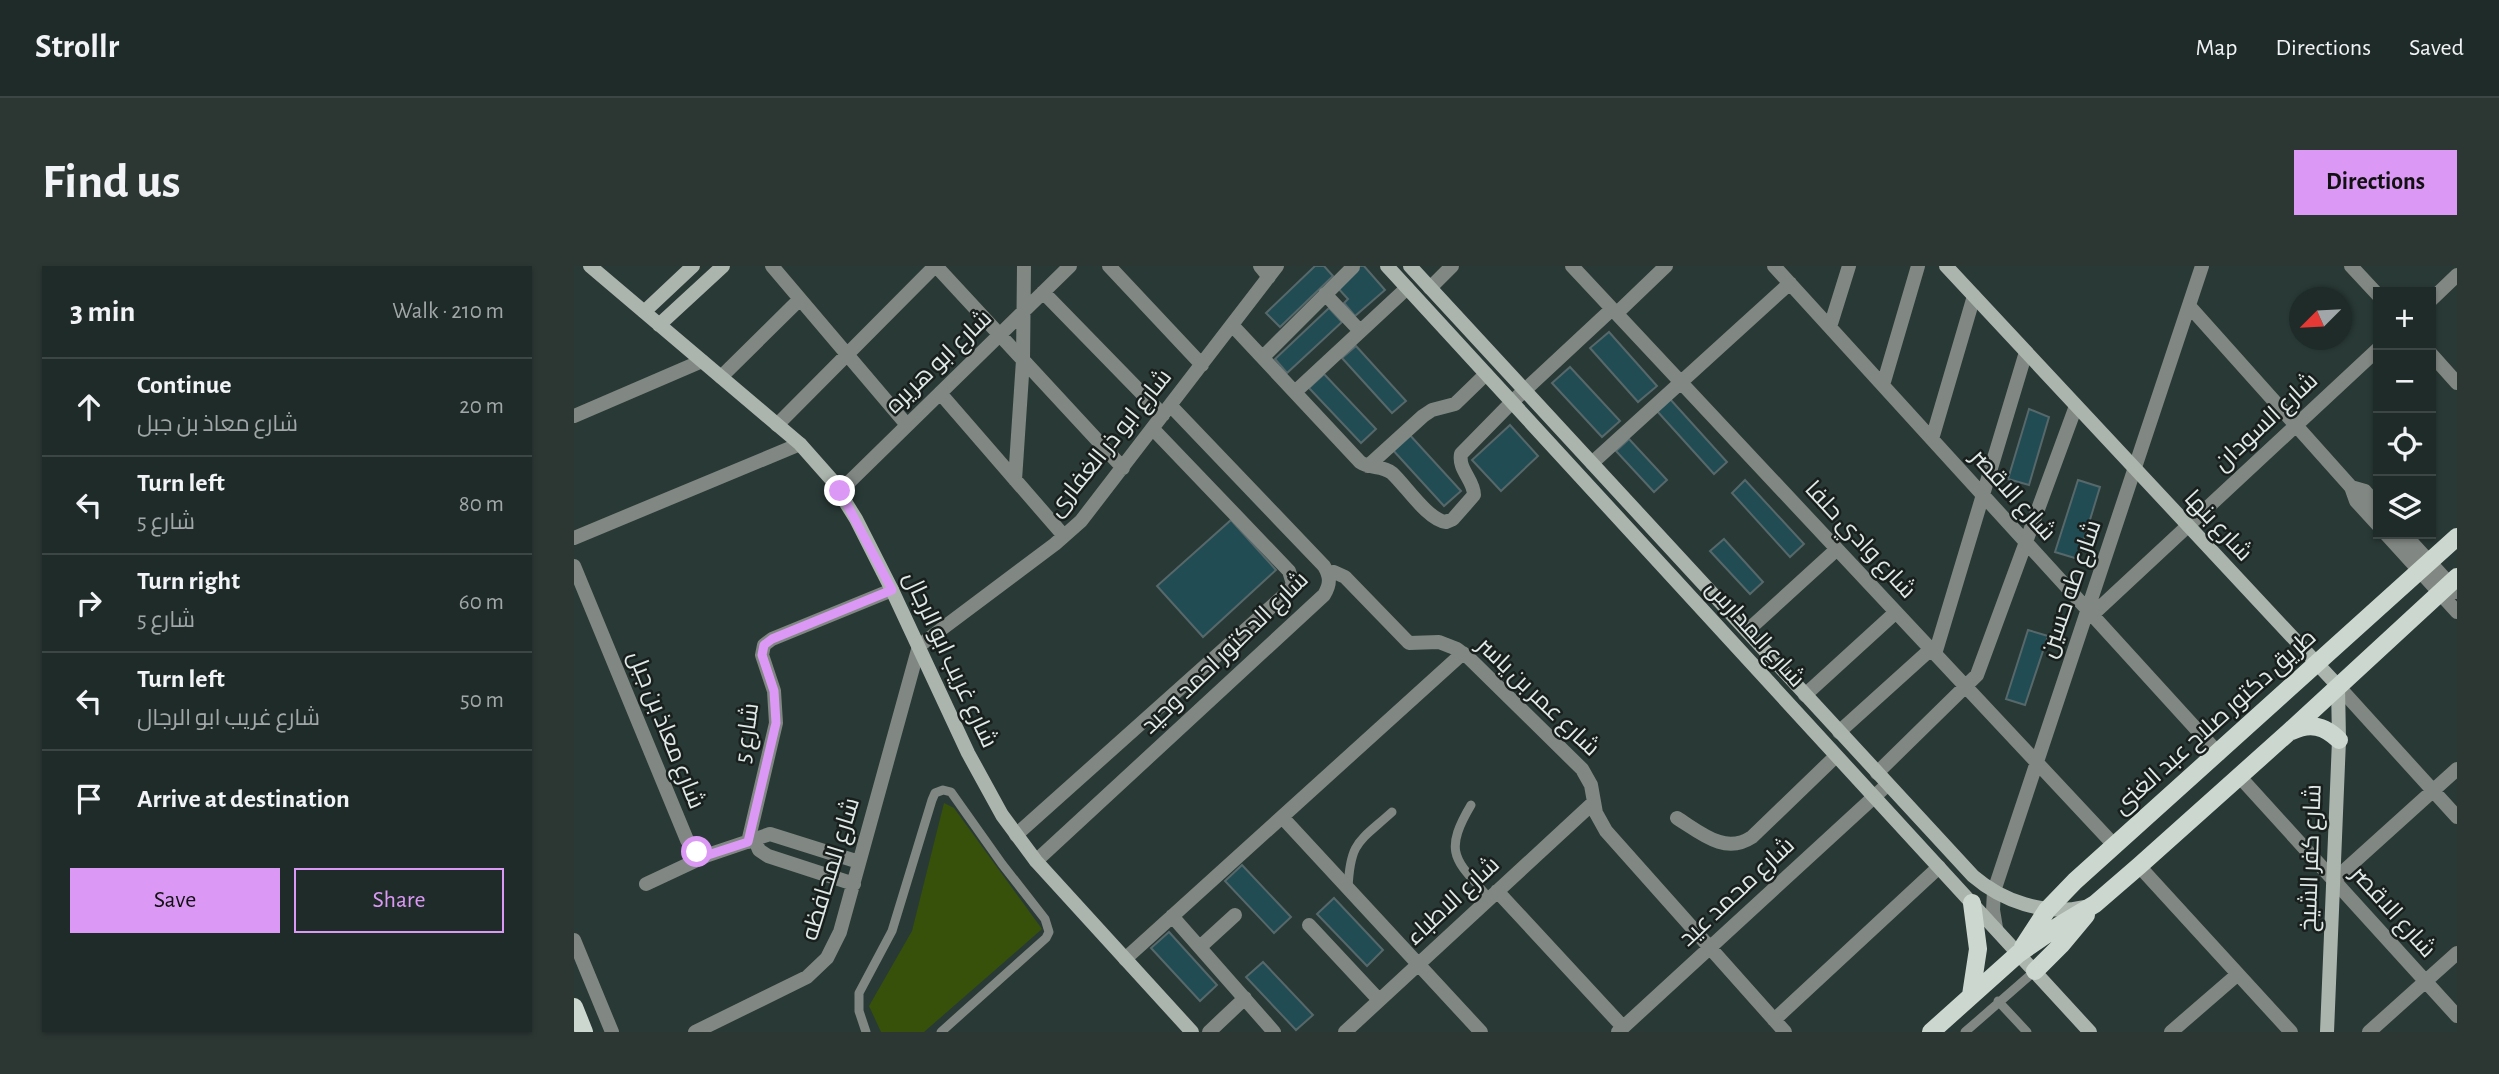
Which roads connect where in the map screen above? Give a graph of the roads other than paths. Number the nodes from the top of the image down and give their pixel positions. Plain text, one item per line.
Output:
1 (590, 266) edge
2 (693, 266) edge
3 (723, 266) edge
4 (772, 266) edge
5 (936, 266) edge
6 (1024, 266) edge
7 (1070, 266) edge
8 (1109, 266) edge
9 (1387, 266) edge
10 (1410, 266) edge
11 (1452, 266) edge
12 (1572, 266) edge
13 (1666, 266) edge
14 (1849, 266) edge
15 (1918, 266) edge
16 (1946, 266) edge
17 (2202, 266) edge
18 (2351, 266) edge
19 (1353, 267) edge
20 (1269, 270) edge
21 (1784, 273) edge
22 (2457, 275) edge
23 (1407, 288) junction
24 (1430, 288) junction
25 (2373, 290) edge
26 (1043, 292) junction
27 (1325, 294) junction
28 (2436, 295) edge
29 (1974, 296) junction
30 (800, 299) junction
31 (2190, 307) junction
32 (1614, 311) junction
33 (644, 312) junction
34 (1023, 312) junction
35 (659, 325) junction
36 (1232, 325) junction
37 (1830, 327) junction
38 (1360, 331) junction
39 (999, 335) junction
40 (2377, 350) edge
41 (2026, 352) junction
42 (847, 354) junction
43 (1262, 357) junction
44 (1023, 360) junction
45 (2436, 360) edge
46 (702, 361) junction
47 (1202, 365) junction
48 (1486, 374) junction
49 (721, 377) junction
50 (1681, 382) junction
51 (2457, 383) edge
52 (1883, 385) junction
53 (1525, 391) junction
54 (1295, 392) junction
55 (940, 393) junction
56 (1512, 402) junction
57 (2076, 406) junction
58 (1167, 410) junction
59 (574, 416) edge
60 (777, 425) junction
61 (907, 425) junction
62 (2296, 425) junction
63 (1153, 429) junction
64 (1932, 439) junction
65 (800, 444) junction
66 (1592, 463) junction
67 (1368, 466) junction
68 (1123, 468) junction
69 (2135, 470) junction
70 (1015, 480) junction
71 (2351, 487) junction
72 (840, 491) junction
73 (1984, 497) junction
74 (2373, 501) edge
75 (2373, 520) edge
76 (2188, 526) junction
77 (1064, 537) junction
78 (2457, 537) edge
79 (574, 538) edge
80 (2392, 539) edge
81 (2407, 539) edge
82 (2026, 543) junction
83 (1837, 548) junction
84 (574, 566) edge
85 (2424, 566) junction
86 (1328, 572) junction
87 (2451, 586) edge
88 (892, 590) junction
89 (1896, 612) junction
90 (2090, 612) junction
91 (2457, 612) edge
92 (1746, 631) junction
93 (919, 646) junction
94 (1933, 652) junction
95 (1463, 653) junction
96 (2317, 664) junction
97 (2338, 686) junction
98 (1967, 688) junction
99 (1805, 695) junction
100 (1839, 732) junction
101 (2290, 732) junction
102 (2339, 740) junction
103 (2218, 754) junction
104 (1836, 756) junction
105 (2037, 762) junction
106 (2457, 769) edge
107 (2239, 776) junction
108 (1882, 779) junction
109 (2433, 791) junction
110 (1874, 797) junction
111 (1593, 803) junction
112 (1471, 805) dead end
113 (1392, 812) dead end
114 (1282, 817) junction
115 (2457, 817) edge
116 (1677, 818) dead end
117 (1016, 835) junction
118 (751, 841) junction
119 (2115, 846) junction
120 (708, 855) junction
121 (1036, 861) junction
122 (859, 862) junction
123 (2139, 866) junction
124 (1939, 867) junction
125 (2334, 880) junction
126 (646, 884) dead end
127 (853, 884) junction
128 (1348, 889) junction
129 (1994, 891) junction
130 (1493, 894) junction
131 (1972, 902) junction
132 (2095, 904) junction
133 (2047, 910) junction
134 (1235, 915) dead end
135 (1172, 916) junction
136 (1309, 925) dead end
137 (1996, 929) junction
138 (574, 940) edge
139 (1200, 947) junction
140 (1709, 948) junction
141 (2457, 953) edge
142 (2018, 954) junction
143 (1125, 959) junction
144 (1418, 964) junction
145 (2035, 971) junction
146 (2238, 974) junction
147 (2426, 982) junction
148 (1972, 995) junction
149 (1245, 998) junction
150 (1379, 1000) junction
151 (1998, 1001) junction
152 (574, 1007) edge
153 (2457, 1016) edge
154 (1774, 1020) junction
155 (1620, 1030) edge
156 (2024, 1031) edge
157 (584, 1032) edge
158 (612, 1032) edge
159 (695, 1032) edge
160 (866, 1032) edge
161 (941, 1032) edge
162 (1192, 1032) edge
163 (1209, 1032) edge
164 (1274, 1032) edge
165 (1345, 1032) edge
166 (1481, 1032) edge
167 (1785, 1032) edge
168 (1931, 1032) edge
169 (1965, 1032) edge
170 (2090, 1032) edge
171 (2171, 1032) edge
172 (2291, 1032) edge
173 (2327, 1032) edge
174 (2369, 1032) edge

1 - 33 main road, شارع غريب ابو الرجال
2 - 33 main road
3 - 35 main road
4 - 30 street
5 - 39 street
5 - 42 street
6 - 34 street
7 - 26 street, شارع ابو هريره
8 - 47 street
9 - 23 main road, شارع المدارس
10 - 24 main road, شارع المدارس
11 - 24 street
12 - 32 street, شارع وادي حلفا
13 - 32 street
14 - 37 street
15 - 52 street
16 - 29 main road, شارع بنها
17 - 31 street, شارع طه حسين
18 - 25 street
19 - 27 street
20 - 36 street, شارع ابو ذر الغفارى
21 - 37 street, شارع الاقصر
21 - 50 street
22 - 28 street
23 - 38 street
23 - 48 main road, شارع المدارس
24 - 53 main road, شارع المدارس
26 - 34 street, شارع ابو هريره
26 - 58 street, شارع الدكتور احمد وحيد
27 - 38 street
27 - 43 street
29 - 41 main road, شارع بنها
29 - 64 street
30 - 42 street
30 - 49 street
31 - 62 street
31 - 69 street, شارع طه حسين
32 - 50 street, شارع وادي حلفا
32 - 53 street
33 - 35 main road, شارع غريب ابو الرجال
34 - 39 street, شارع ابو هريره
34 - 44 street
35 - 46 main road, شارع غريب ابو الرجال
36 - 43 street
36 - 47 street, شارع ابو ذر الغفارى
37 - 52 street, شارع الاقصر
38 - 54 street
39 - 44 street
39 - 55 street, شارع ابو هريره
40 - 62 street, شارع السودان
41 - 57 main road, شارع بنها
41 - 73 street
42 - 60 street
42 - 61 street
43 - 54 street
44 - 68 street
44 - 70 street
45 - 51 street
46 - 49 main road, شارع غريب ابو الرجال
46 - 59 street
47 - 58 street, شارع ابو ذر الغفارى
48 - 56 main road, شارع المدارس
48 - 67 street
49 - 60 main road, شارع غريب ابو الرجال
50 - 66 street
50 - 83 street, شارع وادي حلفا
52 - 64 street, شارع الاقصر
53 - 56 street
53 - 66 main road, شارع المدارس
54 - 67 street
55 - 61 street, شارع ابو هريره
55 - 70 street
56 - 67 street
56 - 104 main road, شارع المدارس
57 - 69 main road, شارع بنها
57 - 82 street, شارع محمد عيد
58 - 63 street, شارع ابو ذر الغفارى
58 - 86 street, شارع الدكتور احمد وحيد
60 - 65 main road, شارع غريب ابو الرجال
61 - 72 street, شارع ابو هريره
62 - 71 street
62 - 76 street, شارع السودان
63 - 68 street, شارع ابو ذر الغفارى
63 - 117 street, شارع الدكتور احمد وحيد
64 - 73 street, شارع الاقصر
65 - 72 main road, شارع غريب ابو الرجال
65 - 79 street
66 - 92 main road, شارع المدارس
68 - 77 street, شارع ابو ذر الغفارى
69 - 76 main road, شارع بنها
69 - 90 street, شارع طه حسين
70 - 77 street
71 - 74 street
71 - 75 street
72 - 88 main road, شارع غريب ابو الرجال
73 - 82 street, شارع الاقصر
73 - 94 street
76 - 90 street, شارع السودان
76 - 96 main road, شارع بنها
77 - 93 street, شارع ابو ذر الغفارى
78 - 85 main road, طريق دكتور صلاح عبد الغنى
80 - 85 street
81 - 85 street
82 - 90 street, شارع الاقصر
82 - 98 street, شارع محمد عيد
83 - 89 street, شارع وادي حلفا
83 - 92 street
84 - 120 street, شارع معاذ بن جبل
85 - 87 street
85 - 96 main road, طريق دكتور صلاح عبد الغنى
86 - 95 street, شارع عمر بن ياسر
86 - 121 street, شارع الدكتور احمد وحيد
87 - 91 street
87 - 97 main road, طريق دكتور صلاح عبد الغنى
88 - 93 main road, شارع غريب ابو الرجال
88 - 118 street, شارع 5
89 - 94 street, شارع وادي حلفا
89 - 99 street
90 - 103 street, شارع الاقصر
90 - 105 street, شارع طه حسين
92 - 99 main road, شارع المدارس
93 - 117 main road, شارع غريب ابو الرجال
93 - 122 street, شارع المحافظه
94 - 98 street, شارع وادي حلفا
94 - 100 street
95 - 111 street, شارع عمر بن ياسر
95 - 114 street
96 - 97 main road, شارع بنها
96 - 103 main road, طريق دكتور صلاح عبد الغنى
97 - 101 main road, طريق دكتور صلاح عبد الغنى
97 - 102 main road, شارع كفر الشيخ
97 - 109 street, شارع بنها
98 - 105 street, شارع وادي حلفا
98 - 108 street, شارع محمد عيد
99 - 100 main road, شارع المدارس
100 - 108 main road, شارع المدارس
101 - 102 main road
101 - 107 main road, طريق دكتور صلاح عبد الغنى
102 - 125 main road, شارع كفر الشيخ
103 - 119 main road, طريق دكتور صلاح عبد الغنى
104 - 110 main road, شارع المدارس
104 - 116 street
105 - 119 street, شارع وادي حلفا
105 - 129 street, شارع طه حسين
106 - 109 street
107 - 123 main road, طريق دكتور صلاح عبد الغنى
107 - 125 street, شارع الاقصر
108 - 110 street, شارع محمد عيد
108 - 129 main road, شارع المدارس
109 - 115 street, شارع بنها
109 - 125 street
110 - 124 main road, شارع المدارس
110 - 140 street, شارع محمد عيد
111 - 130 street, شارع الاطباء
111 - 140 street, شارع عمر بن ياسر
112 - 130 lane
113 - 128 lane
114 - 128 street
114 - 135 street
117 - 121 main road, شارع غريب ابو الرجال
118 - 120 street
118 - 122 street
118 - 127 street
119 - 133 main road, طريق دكتور صلاح عبد الغنى
120 - 126 street
121 - 143 main road, شارع غريب ابو الرجال
122 - 127 street, شارع المحافظه
123 - 132 main road, طريق دكتور صلاح عبد الغنى
123 - 146 street
124 - 131 main road, شارع المدارس
124 - 154 street
125 - 147 street, شارع الاقصر
125 - 173 main road, شارع كفر الشيخ
127 - 159 street, شارع المحافظه
128 - 144 street
129 - 133 main road, شارع المدارس
129 - 137 street, شارع طه حسين
130 - 144 street, شارع الاطباء
130 - 155 street
131 - 137 main road, شارع المدارس
131 - 148 main road
132 - 133 main road, شارع المدارس
132 - 142 main road, طريق دكتور صلاح عبد الغنى
132 - 145 main road
133 - 142 main road, طريق دكتور صلاح عبد الغنى
134 - 139 street
135 - 139 street
135 - 143 street
136 - 150 street
137 - 142 main road, شارع المدارس
138 - 158 street
139 - 149 street
140 - 154 street, شارع عمر بن ياسر
140 - 155 street, شارع محمد عيد
141 - 147 street
142 - 145 main road, شارع المدارس
142 - 148 main road, طريق دكتور صلاح عبد الغنى
143 - 162 main road, شارع غريب ابو الرجال
144 - 150 street, شارع الاطباء
144 - 166 street
145 - 151 lane
145 - 170 main road, شارع المدارس
146 - 171 street
146 - 172 street
147 - 153 street, شارع الاقصر
147 - 174 street
148 - 168 main road, طريق دكتور صلاح عبد الغنى
149 - 163 street
149 - 164 street
150 - 165 street, شارع الاطباء
151 - 156 lane
151 - 169 lane
152 - 157 main road
154 - 167 street, شارع عمر بن ياسر
160 - 161 lane

